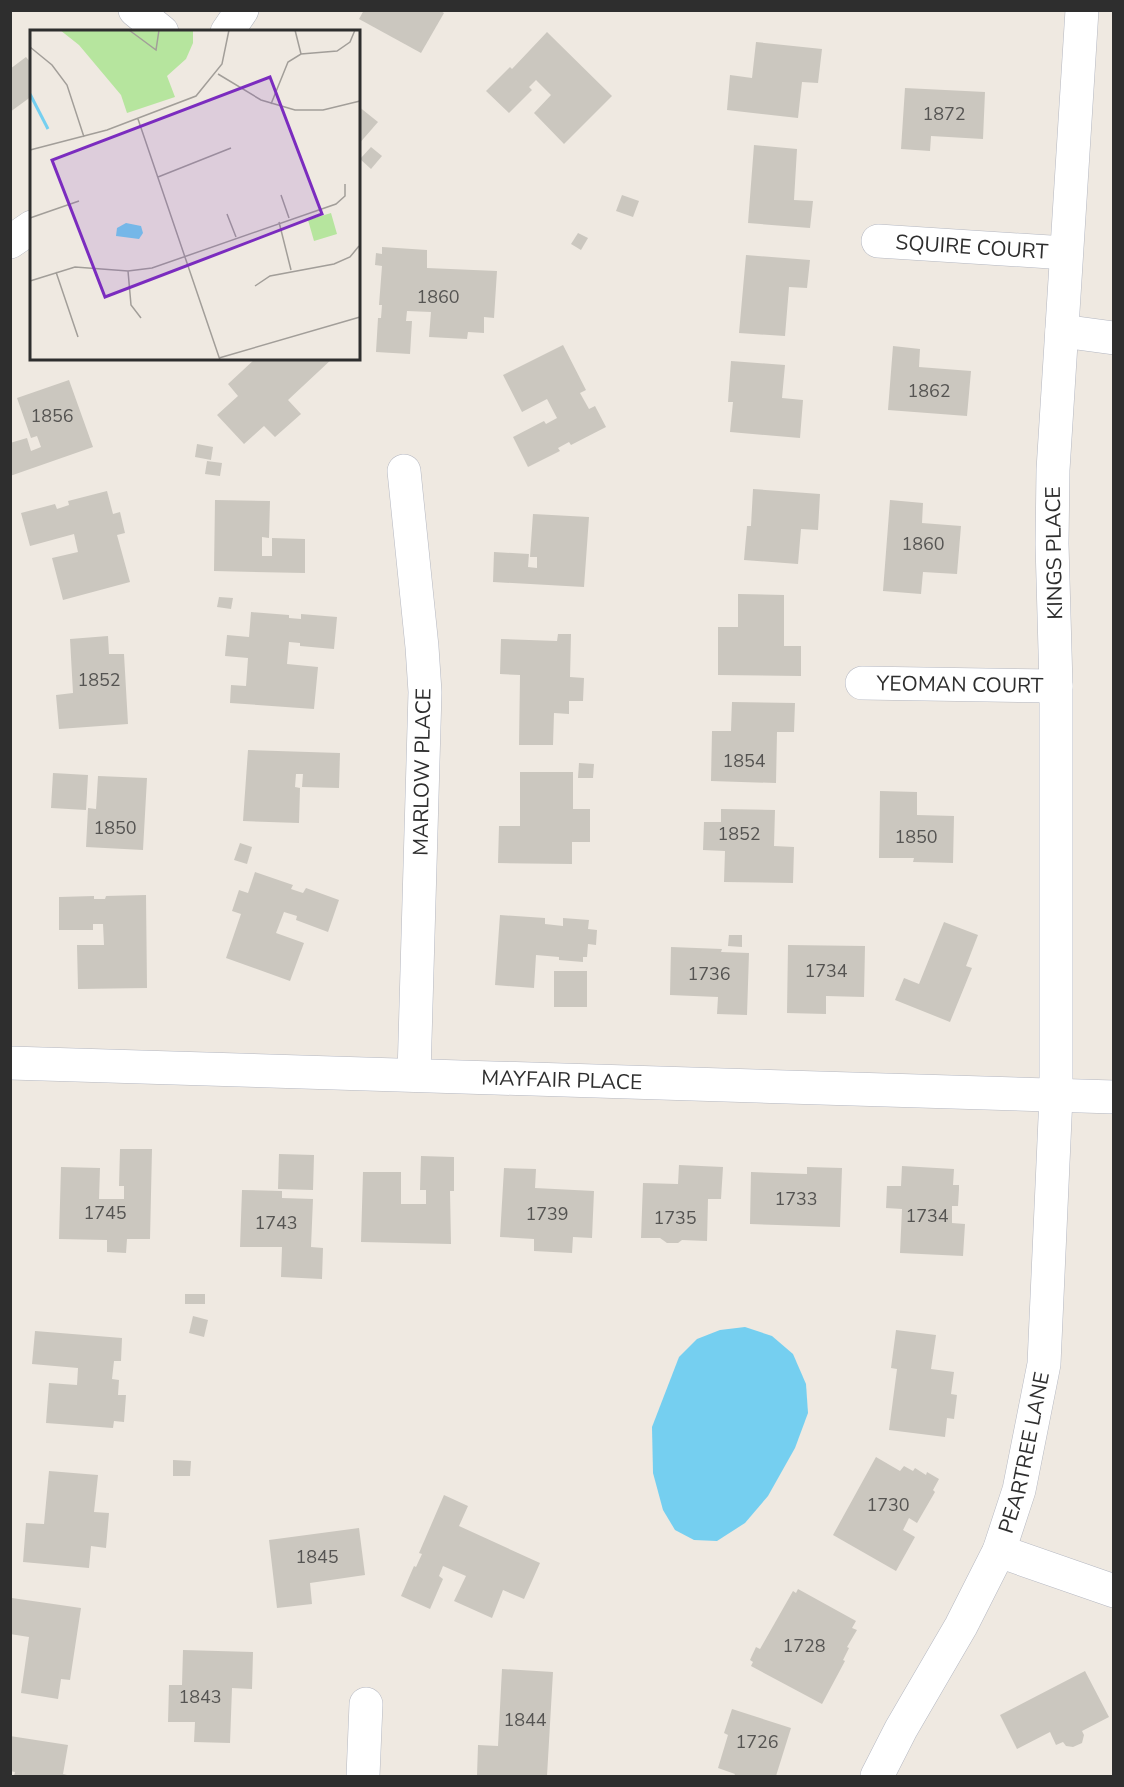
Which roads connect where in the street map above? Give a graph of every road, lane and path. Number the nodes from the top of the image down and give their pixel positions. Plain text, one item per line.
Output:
1 (135, 10) edge
2 (242, 10) edge
3 (1082, 10) edge
4 (160, 30) edge
5 (228, 30) edge
6 (30, 228) edge
7 (878, 241) dead end
8 (10, 242) edge
9 (1066, 253) junction
10 (1062, 331) junction
11 (1113, 338) edge
12 (404, 471) dead end
13 (862, 683) dead end
14 (1056, 686) junction
15 (10, 1063) edge
16 (414, 1075) junction
17 (1056, 1096) junction
18 (1113, 1097) edge
19 (999, 1551) junction
20 (1113, 1591) edge
21 (366, 1704) dead end
22 (363, 1776) edge
23 (877, 1776) edge

1 - 4 street
2 - 5 street
3 - 9 street, KINGS PLACE
6 - 8 street
7 - 9 street, SQUIRE COURT
9 - 10 street, KINGS PLACE
10 - 11 street
10 - 14 street, KINGS PLACE
12 - 16 street, MARLOW PLACE
13 - 14 street, YEOMAN COURT
14 - 17 street, KINGS PLACE
15 - 16 street, MAYFAIR PLACE
16 - 17 street, MAYFAIR PLACE
17 - 18 street, MAYFAIR PLACE
17 - 19 street, PEARTREE LANE
19 - 20 street
19 - 23 street, PEARTREE LANE
21 - 22 street

